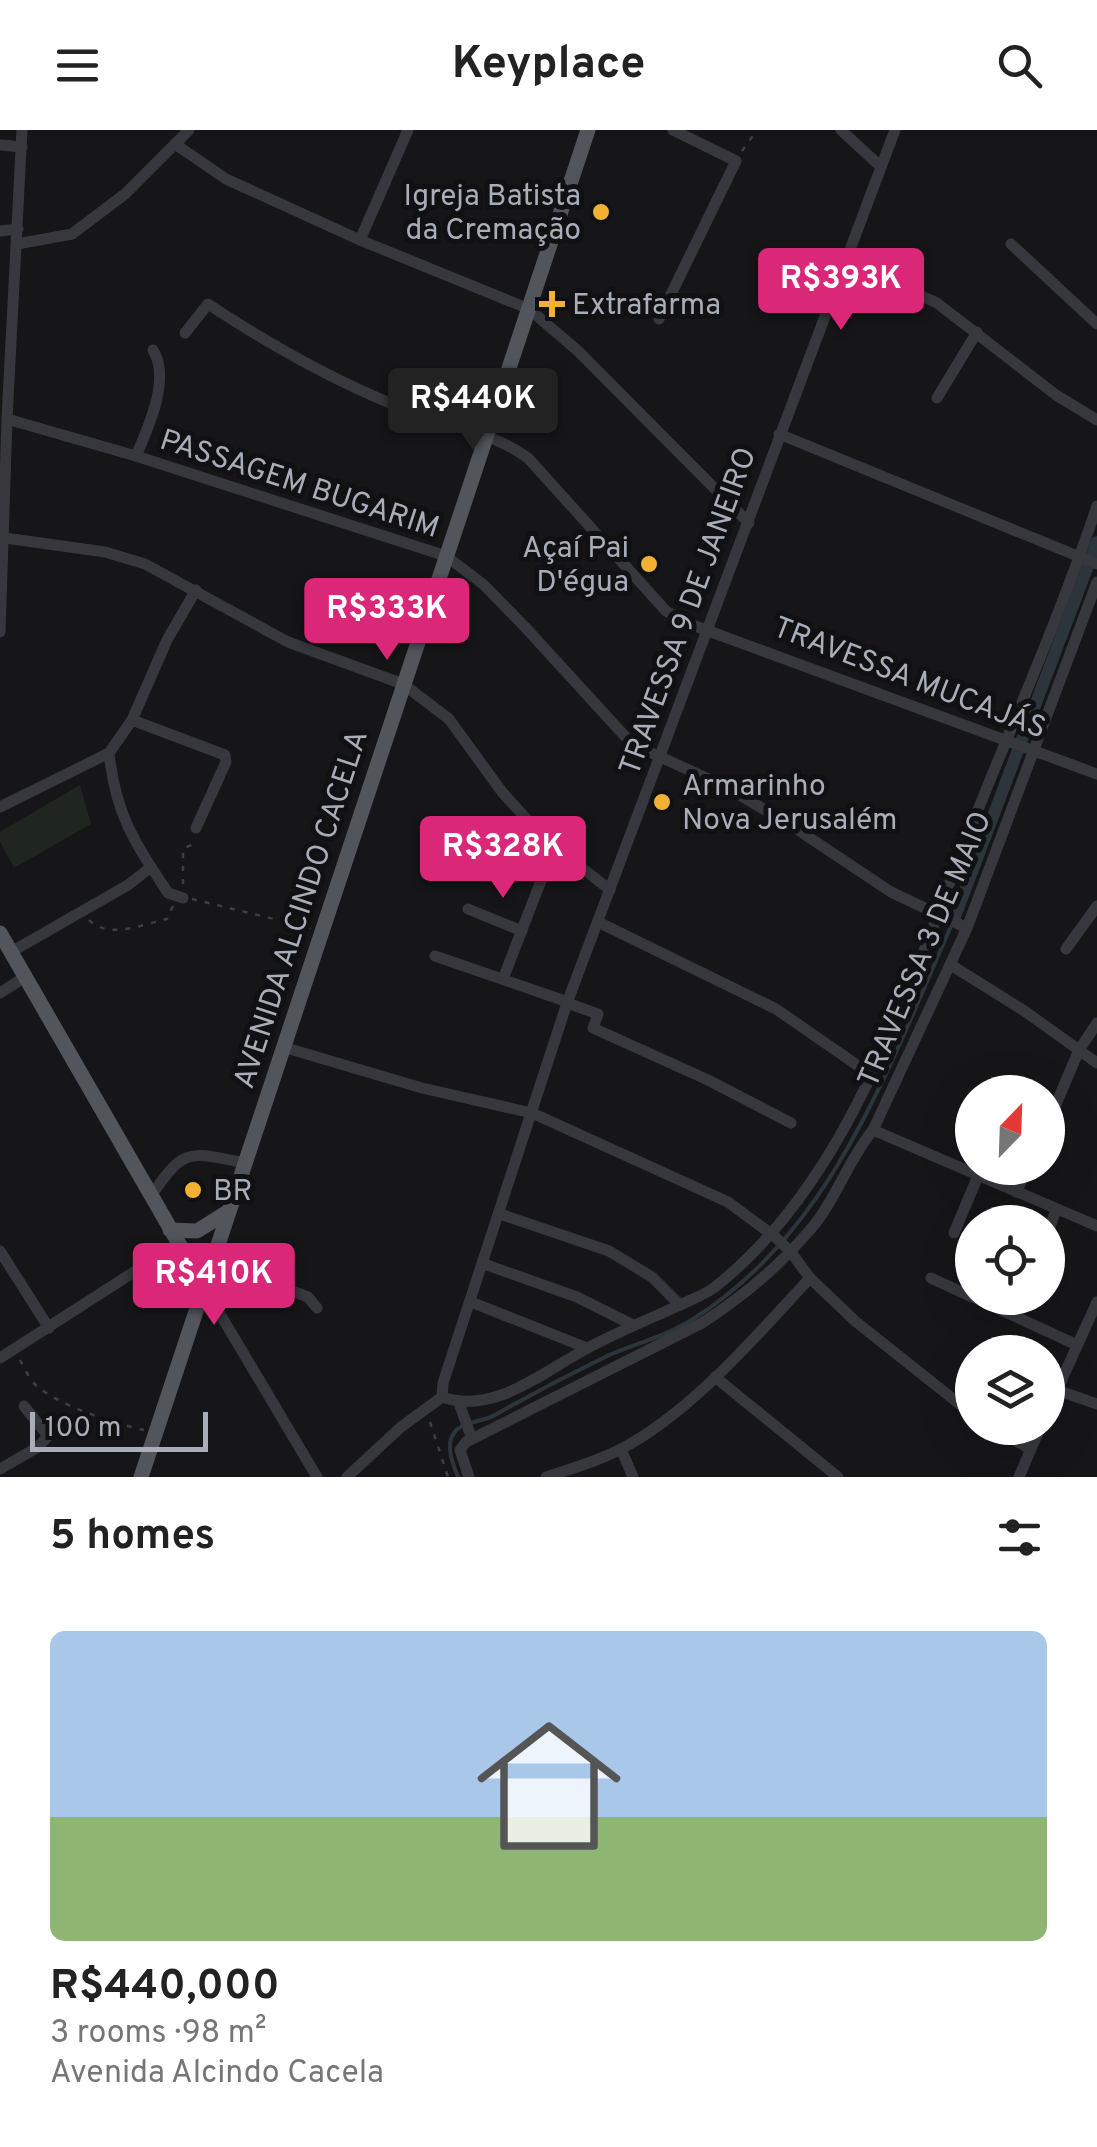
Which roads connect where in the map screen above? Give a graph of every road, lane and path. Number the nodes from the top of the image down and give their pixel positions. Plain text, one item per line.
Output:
1 (22, 130) edge
2 (189, 130) edge
3 (408, 130) edge
4 (588, 130) edge
5 (673, 130) edge
6 (757, 130) edge
7 (841, 130) edge
8 (896, 130) edge
9 (176, 144) junction
10 (0, 145) edge
11 (22, 148) junction
12 (736, 160) junction
13 (881, 167) junction
14 (18, 230) junction
15 (0, 231) edge
16 (360, 240) junction
17 (17, 244) junction
18 (1011, 244) dead end
19 (846, 262) junction
20 (529, 308) junction
21 (660, 319) dead end
22 (1097, 324) edge
23 (977, 332) junction
24 (185, 333) dead end
25 (153, 350) dead end
26 (937, 398) dead end
27 (7, 419) junction
28 (1097, 420) edge
29 (778, 434) junction
30 (486, 436) junction
31 (136, 456) junction
32 (1097, 506) edge
33 (749, 522) junction
34 (5, 538) junction
35 (446, 556) junction
36 (1081, 558) junction
37 (1097, 564) edge
38 (1097, 582) edge
39 (196, 590) junction
40 (706, 627) junction
41 (0, 632) edge
42 (403, 684) junction
43 (132, 720) junction
44 (1008, 741) junction
45 (1032, 750) junction
46 (109, 752) junction
47 (661, 759) junction
48 (1097, 774) edge
49 (0, 807) edge
50 (196, 828) joint
51 (554, 847) junction
52 (152, 867) junction
53 (610, 890) junction
54 (180, 897) junction
55 (1097, 906) edge
56 (468, 909) dead end
57 (83, 910) junction
58 (943, 917) junction
59 (598, 922) junction
60 (965, 927) junction
61 (522, 931) junction
62 (322, 932) junction
63 (0, 933) edge
64 (1066, 949) dead end
65 (11, 952) junction
66 (435, 956) dead end
67 (951, 966) junction
68 (25, 977) junction
69 (503, 979) junction
70 (0, 992) edge
71 (567, 1003) junction
72 (1097, 1023) edge
73 (283, 1047) junction
74 (1078, 1050) junction
75 (1097, 1063) edge
76 (870, 1074) junction
77 (1065, 1082) edge
78 (532, 1113) junction
79 (791, 1123) dead end
80 (873, 1130) junction
81 (245, 1164) junction
82 (955, 1166) edge
83 (974, 1185) edge
84 (999, 1185) edge
85 (1020, 1185) edge
86 (1016, 1192) junction
87 (151, 1196) junction
88 (1045, 1205) edge
89 (229, 1211) junction
90 (500, 1214) junction
91 (1065, 1214) edge
92 (1097, 1226) edge
93 (954, 1233) dead end
94 (772, 1234) junction
95 (174, 1236) junction
96 (789, 1250) junction
97 (0, 1251) edge
98 (213, 1261) junction
99 (484, 1264) junction
100 (810, 1278) junction
101 (931, 1278) dead end
102 (204, 1287) junction
103 (955, 1289) edge
104 (470, 1302) junction
105 (1097, 1302) edge
106 (680, 1305) junction
107 (317, 1308) dead end
108 (1013, 1315) edge
109 (633, 1325) junction
110 (49, 1328) junction
111 (1077, 1345) junction
112 (587, 1348) junction
113 (14, 1350) junction
114 (0, 1358) edge
115 (1065, 1372) edge
116 (714, 1378) junction
117 (1065, 1393) edge
118 (442, 1397) junction
119 (955, 1400) edge
120 (459, 1404) junction
121 (1097, 1404) edge
122 (24, 1406) dead end
123 (427, 1407) junction
124 (157, 1432) junction
125 (470, 1435) junction
126 (1022, 1445) edge
127 (1032, 1445) edge
128 (622, 1449) junction
129 (1030, 1450) junction
130 (0, 1470) edge
131 (141, 1477) edge
132 (317, 1477) edge
133 (347, 1477) edge
134 (448, 1477) edge
135 (469, 1477) edge
136 (546, 1477) edge
137 (634, 1477) edge
138 (838, 1477) edge
139 (1019, 1477) edge

1 - 11 street
2 - 9 street
3 - 16 street
4 - 20 main road, AVENIDA ALCINDO CACELA
5 - 12 street
6 - 12 path
7 - 13 street
8 - 13 street, TRAVESSA 9 DE JANEIRO
9 - 16 street
9 - 17 street
10 - 11 street
11 - 14 street
12 - 21 street
13 - 19 street, TRAVESSA 9 DE JANEIRO
14 - 15 street
14 - 17 street
16 - 20 street
17 - 27 street
18 - 22 street
19 - 23 street
19 - 29 street, TRAVESSA 9 DE JANEIRO
20 - 30 main road, AVENIDA ALCINDO CACELA
20 - 33 street
23 - 26 street
23 - 28 street
24 - 30 street, TRAVESSA MUCAJÁS
25 - 31 street
27 - 31 street, PASSAGEM BUGARIM
27 - 34 street
29 - 33 street, TRAVESSA 9 DE JANEIRO
29 - 36 street
30 - 35 main road, AVENIDA ALCINDO CACELA
30 - 40 street, TRAVESSA MUCAJÁS
31 - 35 street, PASSAGEM BUGARIM
32 - 36 street
33 - 40 street, TRAVESSA 9 DE JANEIRO
34 - 39 street
34 - 41 street
35 - 42 main road, AVENIDA ALCINDO CACELA
35 - 47 street, PASSAGEM BUGARIM
36 - 37 street
36 - 44 street
38 - 45 street, TRAVESSA 3 DE MAIO
39 - 42 street
39 - 43 street
40 - 44 street, TRAVESSA MUCAJÁS
40 - 47 street, TRAVESSA 9 DE JANEIRO
42 - 51 street
42 - 62 main road, AVENIDA ALCINDO CACELA
43 - 46 street
43 - 50 street
44 - 45 street, TRAVESSA MUCAJÁS
44 - 58 street
45 - 48 street, TRAVESSA MUCAJÁS
45 - 60 street, TRAVESSA 3 DE MAIO
46 - 49 street
46 - 52 street
47 - 53 street, TRAVESSA 9 DE JANEIRO
47 - 58 street, PASSAGEM BUGARIM
50 - 54 path
51 - 53 street
51 - 61 street
52 - 54 street
52 - 57 street
53 - 59 street, TRAVESSA 9 DE JANEIRO
54 - 57 path
54 - 62 path
55 - 64 street
56 - 61 street
57 - 65 street
58 - 60 street, PASSAGEM BUGARIM
58 - 76 street
59 - 71 street, TRAVESSA 9 DE JANEIRO
59 - 76 street
60 - 67 street, TRAVESSA 3 DE MAIO
61 - 69 street
62 - 73 main road, AVENIDA ALCINDO CACELA
63 - 65 main road
65 - 68 main road
66 - 69 street
67 - 74 street
67 - 80 street, TRAVESSA 3 DE MAIO
68 - 70 street
68 - 87 main road
69 - 71 street
71 - 78 street, TRAVESSA 9 DE JANEIRO
71 - 79 street
72 - 74 street
73 - 78 street
73 - 81 main road, AVENIDA ALCINDO CACELA
74 - 75 street
74 - 77 street
76 - 94 street
78 - 90 street, TRAVESSA 9 DE JANEIRO
78 - 94 street
80 - 82 street
80 - 96 street, TRAVESSA 3 DE MAIO
81 - 87 street
81 - 89 main road, AVENIDA ALCINDO CACELA
83 - 93 street
84 - 86 street
85 - 86 street
86 - 88 street
87 - 95 main road
89 - 95 main road
89 - 98 main road, AVENIDA ALCINDO CACELA
90 - 99 street, TRAVESSA 9 DE JANEIRO
90 - 106 street
91 - 92 street
94 - 96 street
94 - 106 street
95 - 102 main road
95 - 110 street
96 - 100 street
96 - 125 street, TRAVESSA 3 DE MAIO
97 - 110 street
98 - 102 main road, AVENIDA ALCINDO CACELA
98 - 107 street
99 - 104 street, TRAVESSA 9 DE JANEIRO
99 - 109 street
100 - 116 street
100 - 119 street
101 - 103 street
102 - 124 main road, AVENIDA ALCINDO CACELA
102 - 132 street
104 - 112 street
104 - 118 street, TRAVESSA 9 DE JANEIRO
105 - 111 street
106 - 109 street
108 - 111 street
109 - 112 street
110 - 113 street
111 - 115 street
112 - 120 street
113 - 114 street
113 - 124 path
116 - 128 street
116 - 138 street
117 - 121 street
118 - 120 street
118 - 123 street
120 - 125 street
122 - 130 street
123 - 133 street
123 - 134 path
124 - 131 main road, AVENIDA ALCINDO CACELA
125 - 135 street
126 - 129 street
127 - 129 street
128 - 136 street
128 - 137 street
129 - 139 street

